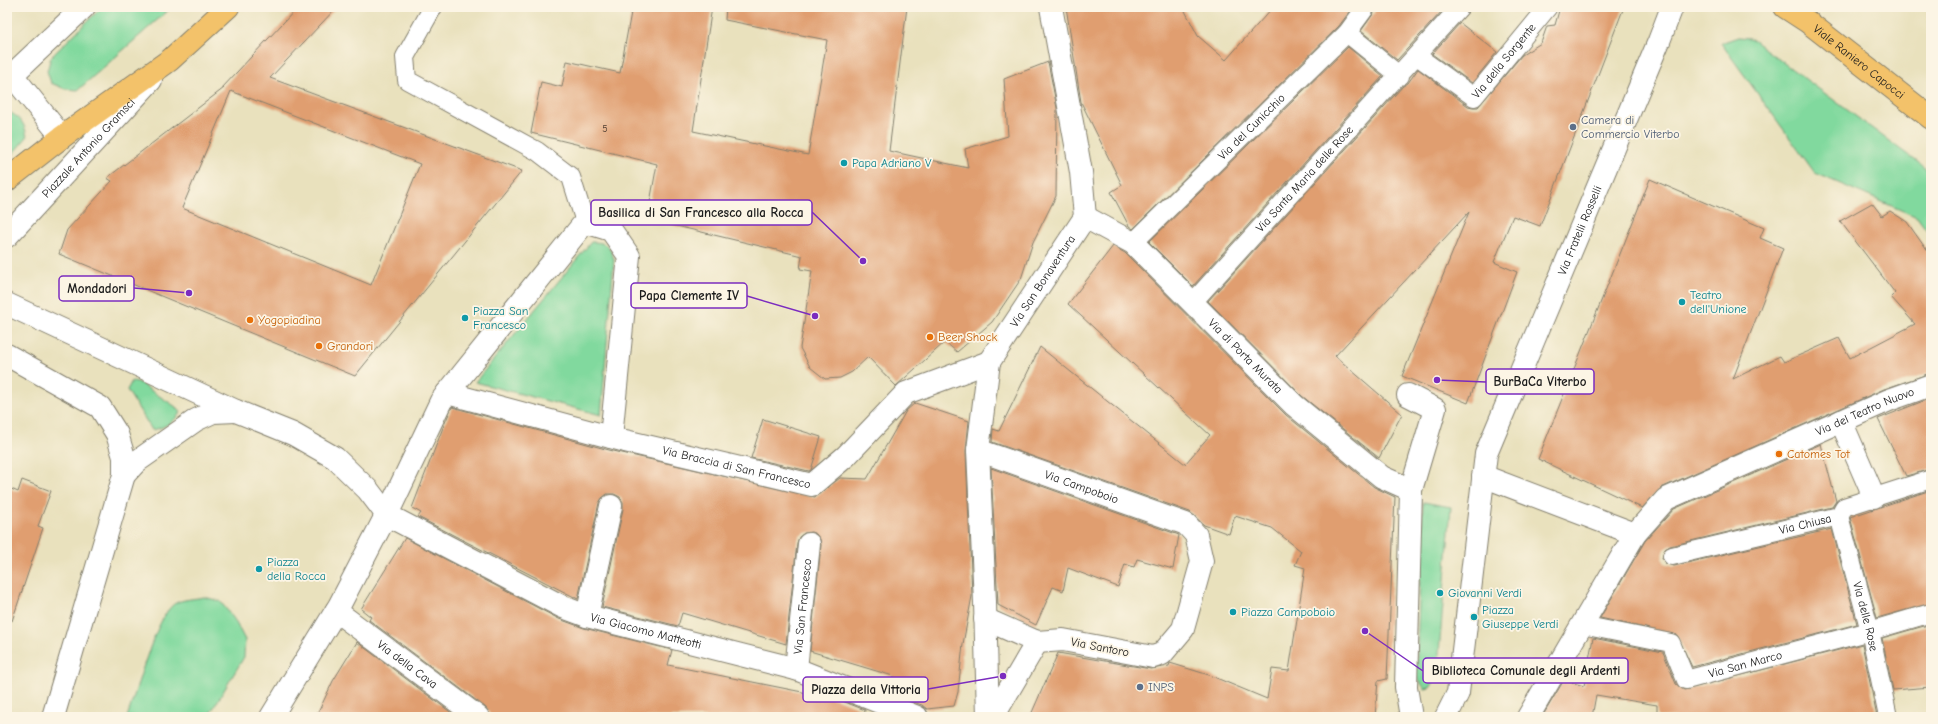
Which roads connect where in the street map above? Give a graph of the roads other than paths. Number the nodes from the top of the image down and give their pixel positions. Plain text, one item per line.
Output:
1 (65, 7) edge
2 (84, 7) edge
3 (228, 7) edge
4 (433, 7) edge
5 (1051, 7) edge
6 (1366, 7) edge
7 (1460, 7) edge
8 (1548, 7) edge
9 (1672, 7) edge
10 (1785, 7) edge
11 (1347, 33) junction
12 (1417, 56) junction
13 (170, 60) junction
14 (7, 64) edge
15 (1400, 76) junction
16 (1931, 118) edge
17 (62, 137) junction
18 (7, 180) edge
19 (1085, 218) junction
20 (585, 222) junction
21 (7, 236) edge
22 (1133, 243) junction
23 (1193, 302) junction
24 (7, 304) edge
25 (7, 355) edge
26 (989, 362) junction
27 (1931, 385) edge
28 (447, 393) junction
29 (1408, 396) dead end
30 (236, 411) junction
31 (1841, 421) junction
32 (621, 439) junction
33 (978, 450) junction
34 (124, 475) junction
35 (1483, 476) junction
36 (1931, 479) edge
37 (1411, 490) junction
38 (1874, 497) junction
39 (611, 506) dead end
40 (387, 515) junction
41 (1839, 516) junction
42 (809, 544) dead end
43 (1632, 547) junction
44 (1672, 556) dead end
45 (985, 610) junction
46 (336, 611) junction
47 (1931, 613) edge
48 (587, 616) junction
49 (1582, 625) junction
50 (1870, 631) junction
51 (1037, 642) junction
52 (1162, 654) joint
53 (796, 669) junction
54 (53, 717) edge
55 (271, 717) edge
56 (478, 717) edge
57 (917, 717) edge
58 (988, 717) edge
59 (992, 717) edge
60 (1411, 717) edge
61 (1446, 717) edge
62 (1528, 717) edge
63 (1888, 717) edge

1 - 14 street
2 - 17 street
3 - 13 main road, Piazzale Antonio Gramsci
4 - 20 lane
5 - 19 street
6 - 11 lane, Via del Cunicchio
7 - 12 lane, Via Santa Maria delle Rose
8 - 12 lane, Via della Sorgente
9 - 35 street, Via Fratelli Rosselli
10 - 16 main road, Viale Raniero Capocci
11 - 15 lane
11 - 22 lane, Via del Cunicchio
12 - 15 lane, Via Santa Maria delle Rose
13 - 17 main road, Piazzale Antonio Gramsci
13 - 21 street, Piazzale Antonio Gramsci
15 - 23 lane, Via Santa Maria delle Rose
17 - 18 main road, Piazzale Antonio Gramsci
19 - 22 street, Via di Porta Murata
19 - 26 street, Via San Bonaventura
20 - 28 street
20 - 32 street
22 - 23 street, Via di Porta Murata
23 - 37 street, Via di Porta Murata
24 - 30 street
25 - 34 street
26 - 32 street, Via Braccia di San Francesco
26 - 33 street, Via San Bonaventura
27 - 31 street, Via del Teatro Nuovo
28 - 32 street, Via Braccia di San Francesco
28 - 40 street
29 - 37 street
30 - 34 street
30 - 40 street
31 - 38 street
31 - 43 street, Via del Teatro Nuovo
33 - 45 street, Via San Bonaventura
33 - 52 street, Via Campoboio
34 - 54 street
35 - 43 street
35 - 61 street
36 - 38 lane, Via Chiusa
37 - 60 street
38 - 41 lane, Via Chiusa
39 - 48 street
40 - 46 street
40 - 48 street, Via Giacomo Matteotti
41 - 44 lane, Via Chiusa
41 - 50 lane, Via delle Rose
42 - 53 street, Via San Francesco
43 - 49 street
45 - 51 street
45 - 58 street, Via San Bonaventura
46 - 55 street
46 - 56 street, Via della Cava
47 - 50 lane, Via San Marco
48 - 53 street, Via Giacomo Matteotti
49 - 50 lane, Via San Marco
49 - 62 street
50 - 63 lane, Via delle Rose
51 - 52 street, Via Santoro
51 - 59 street
53 - 57 street, Via Giacomo Matteotti

